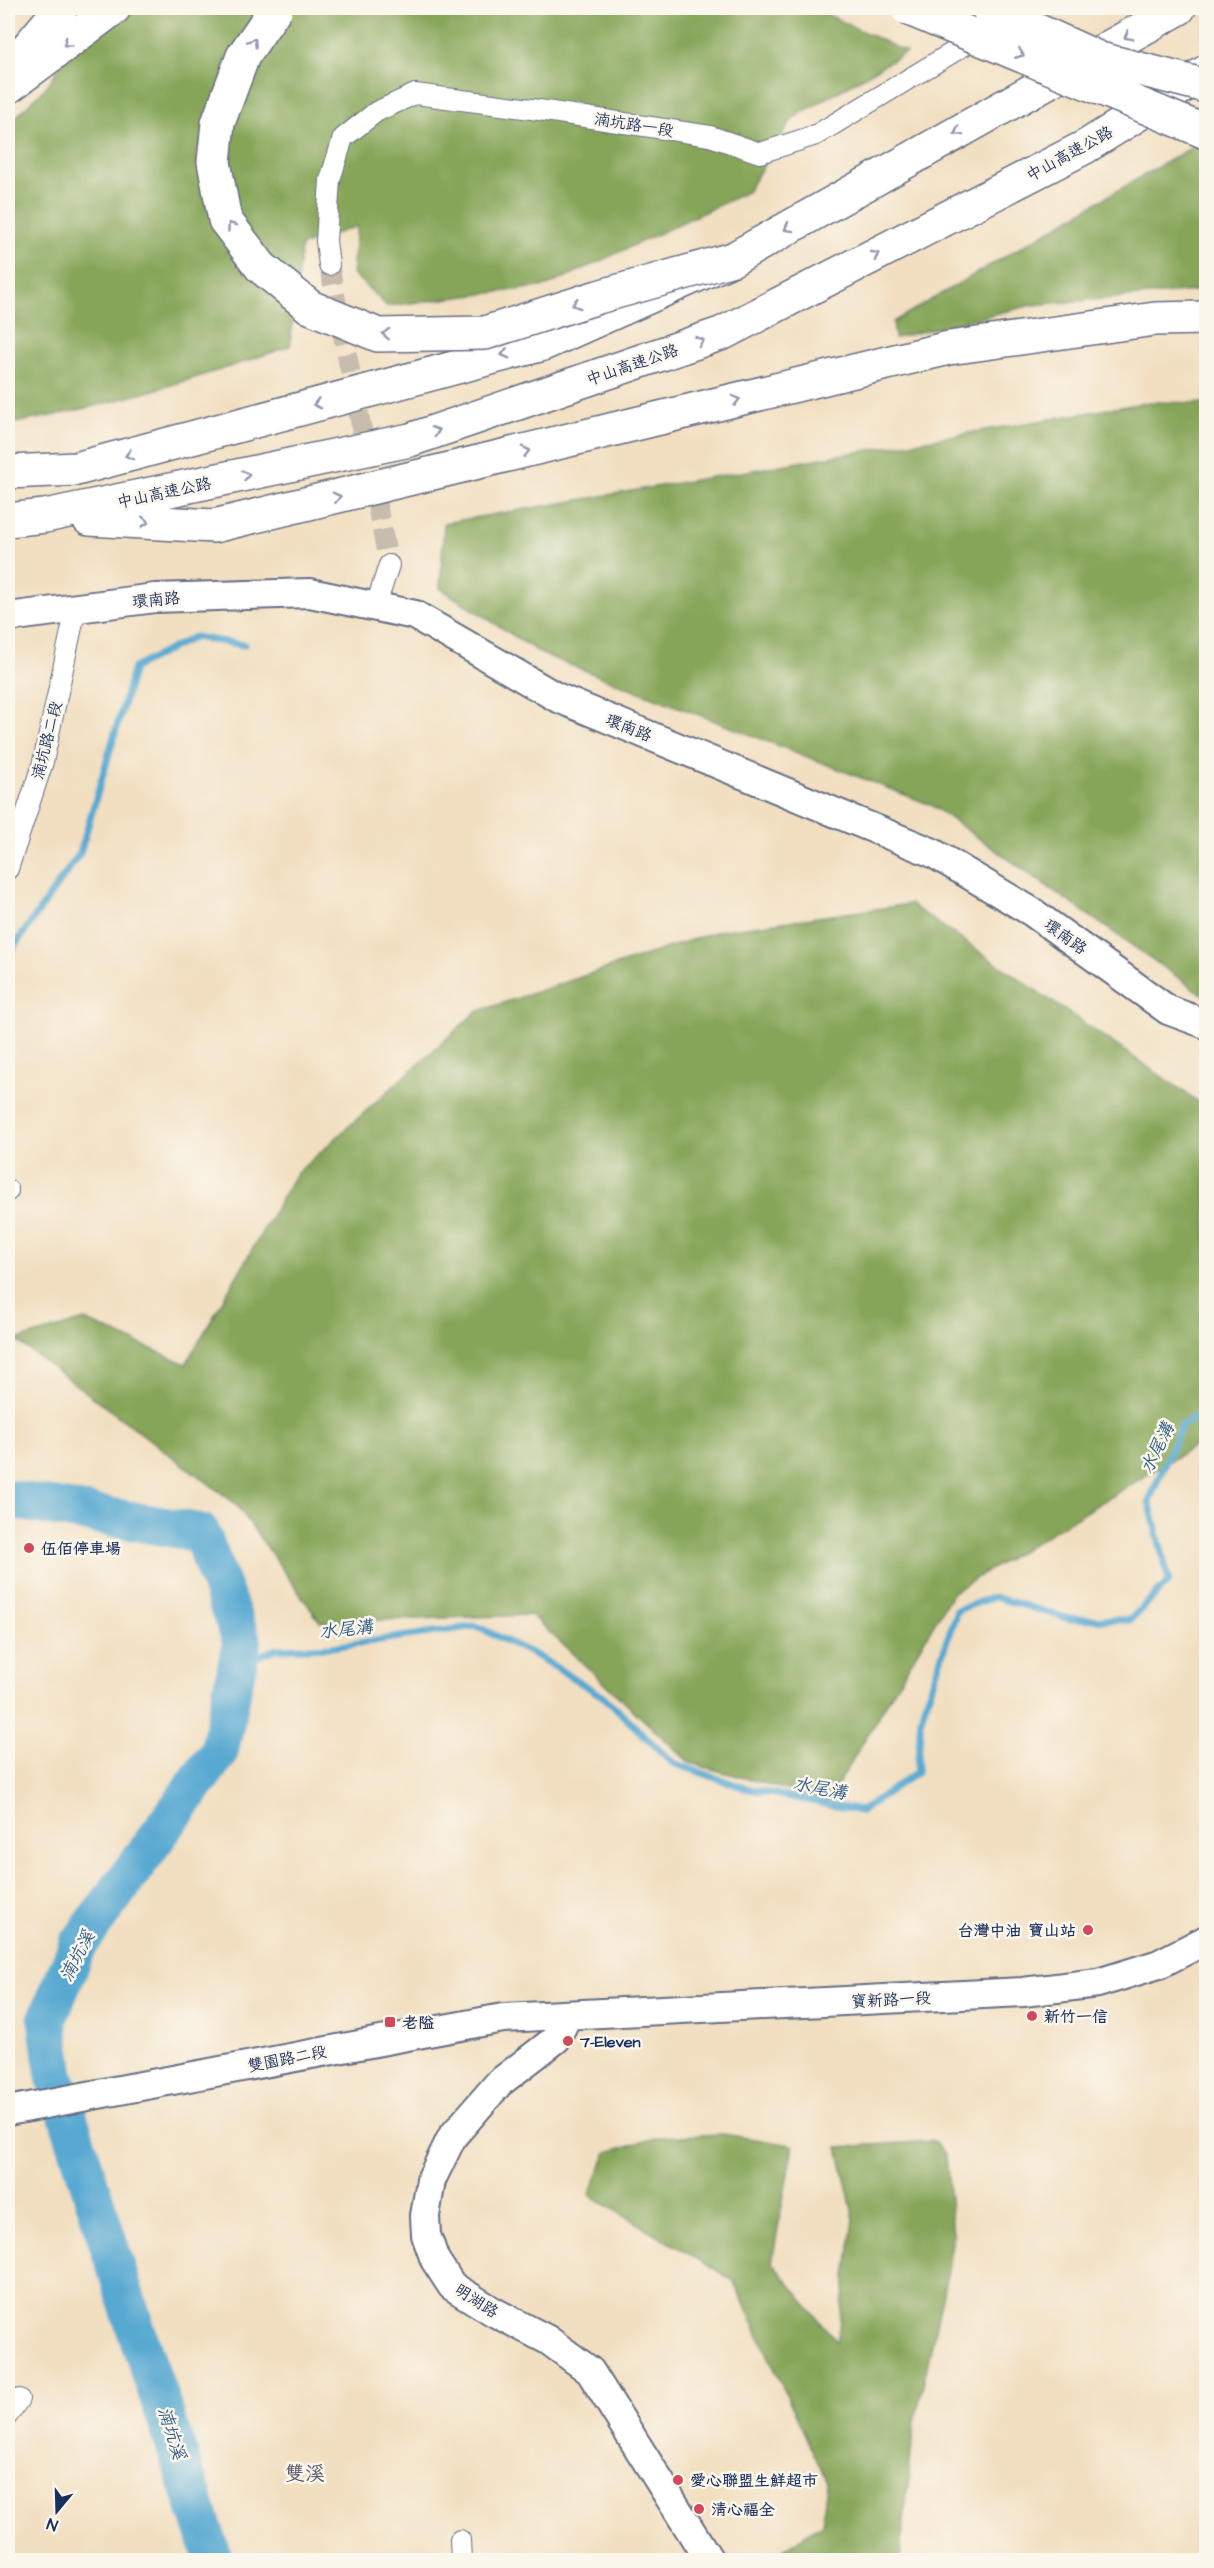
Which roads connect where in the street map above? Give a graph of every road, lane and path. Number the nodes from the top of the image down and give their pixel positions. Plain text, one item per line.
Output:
1 (61, 8) edge
2 (114, 8) edge
3 (276, 8) edge
4 (908, 8) edge
5 (988, 8) edge
6 (1026, 8) edge
7 (1179, 8) edge
8 (8, 71) edge
9 (1206, 72) edge
10 (1206, 86) edge
11 (8, 87) edge
12 (1206, 132) edge
13 (733, 259) junction
14 (329, 265) tunnel mouth
15 (1206, 318) edge
16 (8, 472) edge
17 (45, 516) junction
18 (8, 520) edge
19 (389, 565) tunnel mouth
20 (376, 605) junction
21 (76, 608) junction
22 (8, 617) edge
23 (8, 869) edge
24 (1206, 1024) edge
25 (1206, 1940) edge
26 (567, 2016) junction
27 (8, 2109) edge
28 (19, 2399) dead end
29 (8, 2415) edge
30 (460, 2540) dead end
31 (701, 2558) edge
32 (460, 2560) edge

1 - 8 highway
2 -> 11 highway
13 -> 3 highway, bridge
4 -> 12 highway, bridge
5 - 10 highway, bridge
6 - 14 street, 湳坑路一段
7 -> 13 highway
17 -> 9 highway, 中山高速公路
13 -> 16 highway
17 -> 15 highway
17 - 18 highway, 中山高速公路
19 - 20 street
20 - 21 street, 環南路
20 - 24 street, 環南路
21 - 22 street, 環南路
21 - 23 street, 湳坑路二段
25 - 26 street, 寶新路一段
26 - 27 street, 雙園路二段
26 - 31 street, 明湖路
28 - 29 street
30 - 32 street

